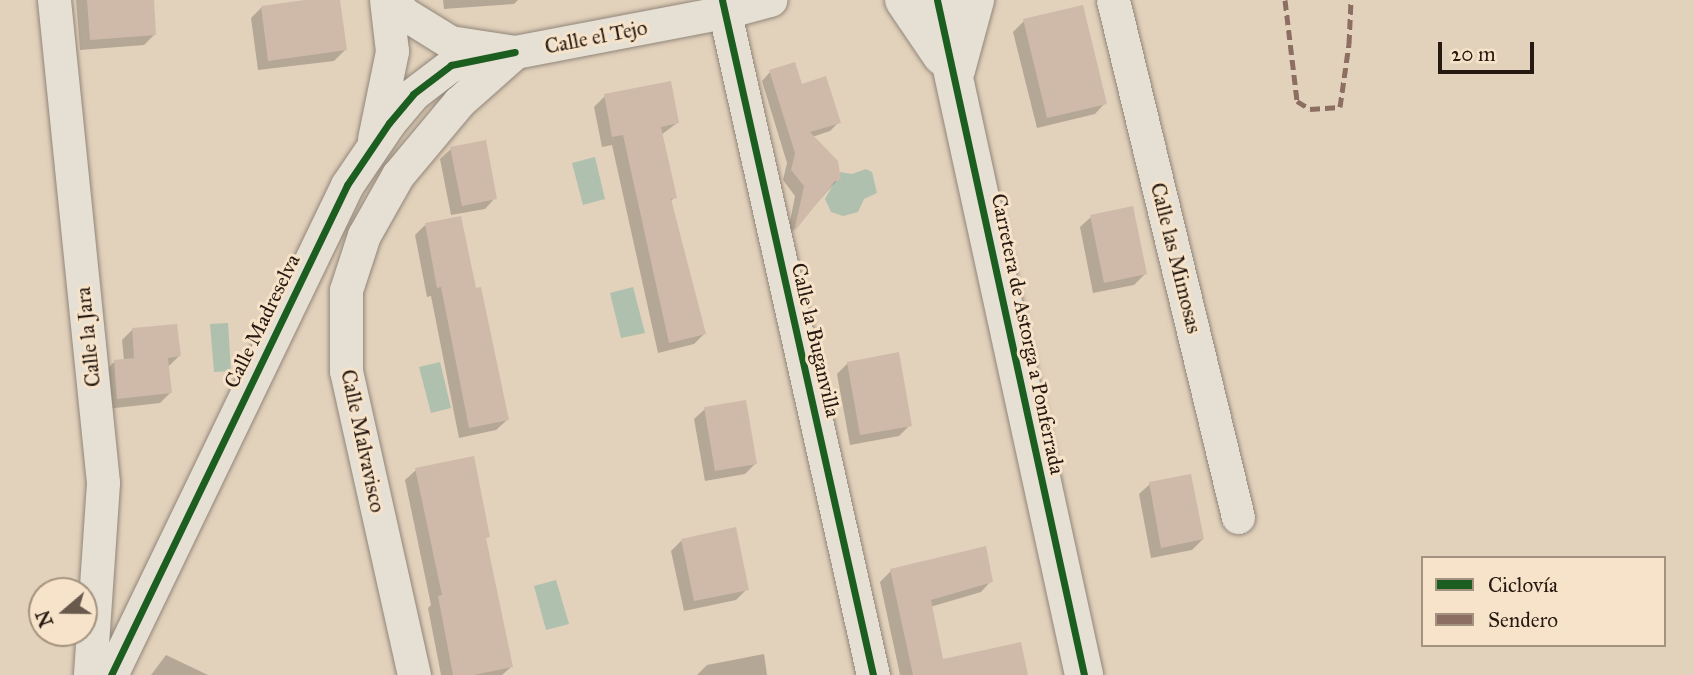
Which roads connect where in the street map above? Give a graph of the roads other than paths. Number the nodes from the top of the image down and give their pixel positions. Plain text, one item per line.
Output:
1 (54, 0) edge
2 (386, 0) edge
3 (394, 0) edge
4 (770, 0) edge
5 (1113, 0) edge
6 (936, 1) edge
7 (724, 6) edge
8 (515, 52) junction
9 (954, 76) junction
10 (372, 148) junction
11 (1238, 517) dead end
12 (90, 675) edge
13 (111, 675) edge
14 (414, 675) edge
15 (873, 675) edge
16 (1084, 675) edge

1 - 12 street, Calle la Jara
2 - 10 street, Calle Madreselva
3 - 8 street, Calle el Tejo
4 - 7 street, Calle el Tejo
5 - 11 street, Calle las Mimosas
6 - 9 main road, Carretera de Astorga a Ponferrada
6 - 9 main road, Carretera de Astorga a Ponferrada
7 - 8 street, Calle el Tejo
7 - 15 street, Calle la Buganvilla
8 - 10 street, Calle Madreselva
8 - 14 street, Calle Malvavisco
9 - 16 main road, Carretera de Astorga a Ponferrada
10 - 13 street, Calle Madreselva

